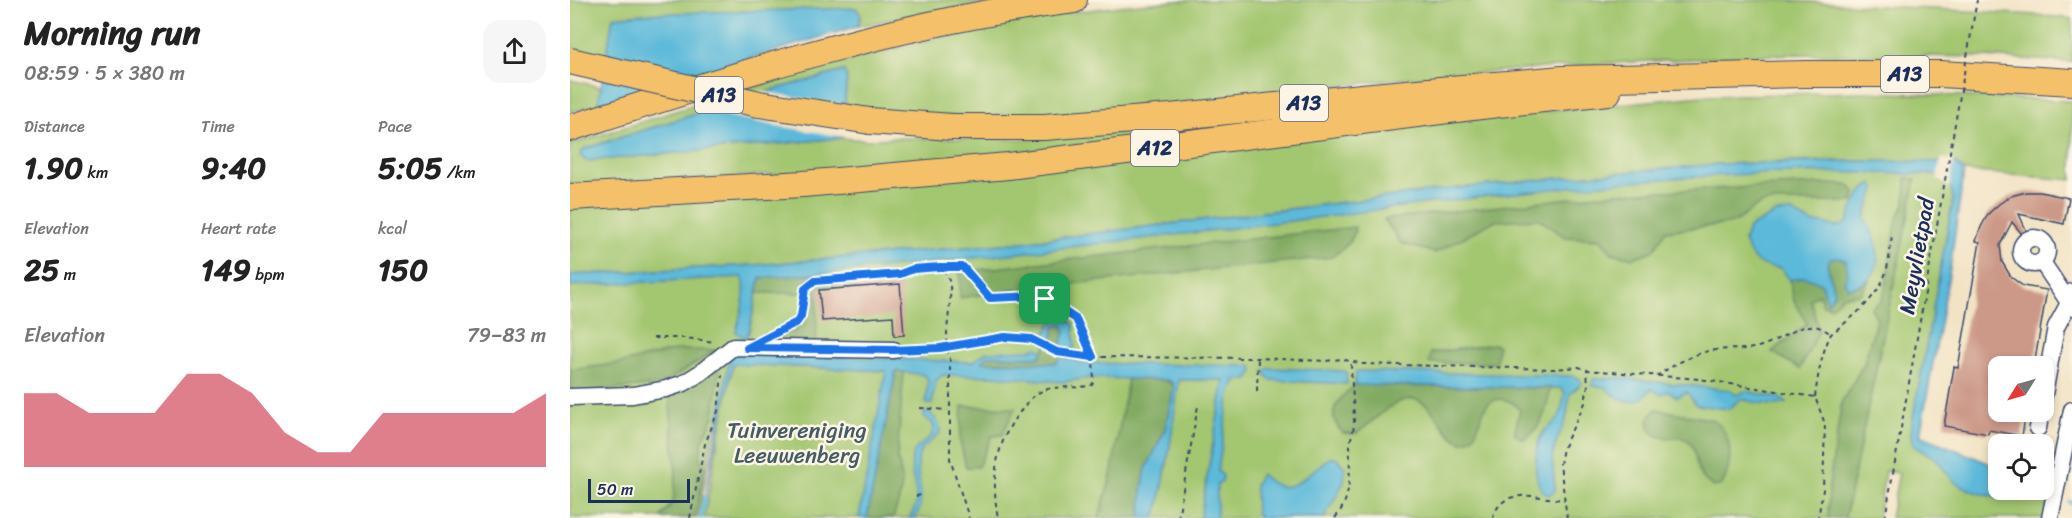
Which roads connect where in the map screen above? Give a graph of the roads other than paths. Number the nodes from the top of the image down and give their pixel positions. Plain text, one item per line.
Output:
1 (1074, 0) edge
2 (570, 61) edge
3 (1738, 76) junction
4 (2072, 82) edge
5 (570, 128) edge
6 (570, 197) edge
7 (2042, 262) dead end
8 (2071, 301) edge
9 (894, 350) road end
10 (2051, 356) edge
11 (570, 397) edge
12 (2072, 410) edge
13 (2069, 450) edge
14 (2065, 483) edge
15 (2050, 518) edge

1 - 5 highway
2 - 3 highway, A13, bridge
3 - 4 highway, A13
3 - 6 highway, A12
7 - 8 street
8 - 10 street
9 - 11 street
12 - 13 street
13 - 14 street
14 - 15 street

